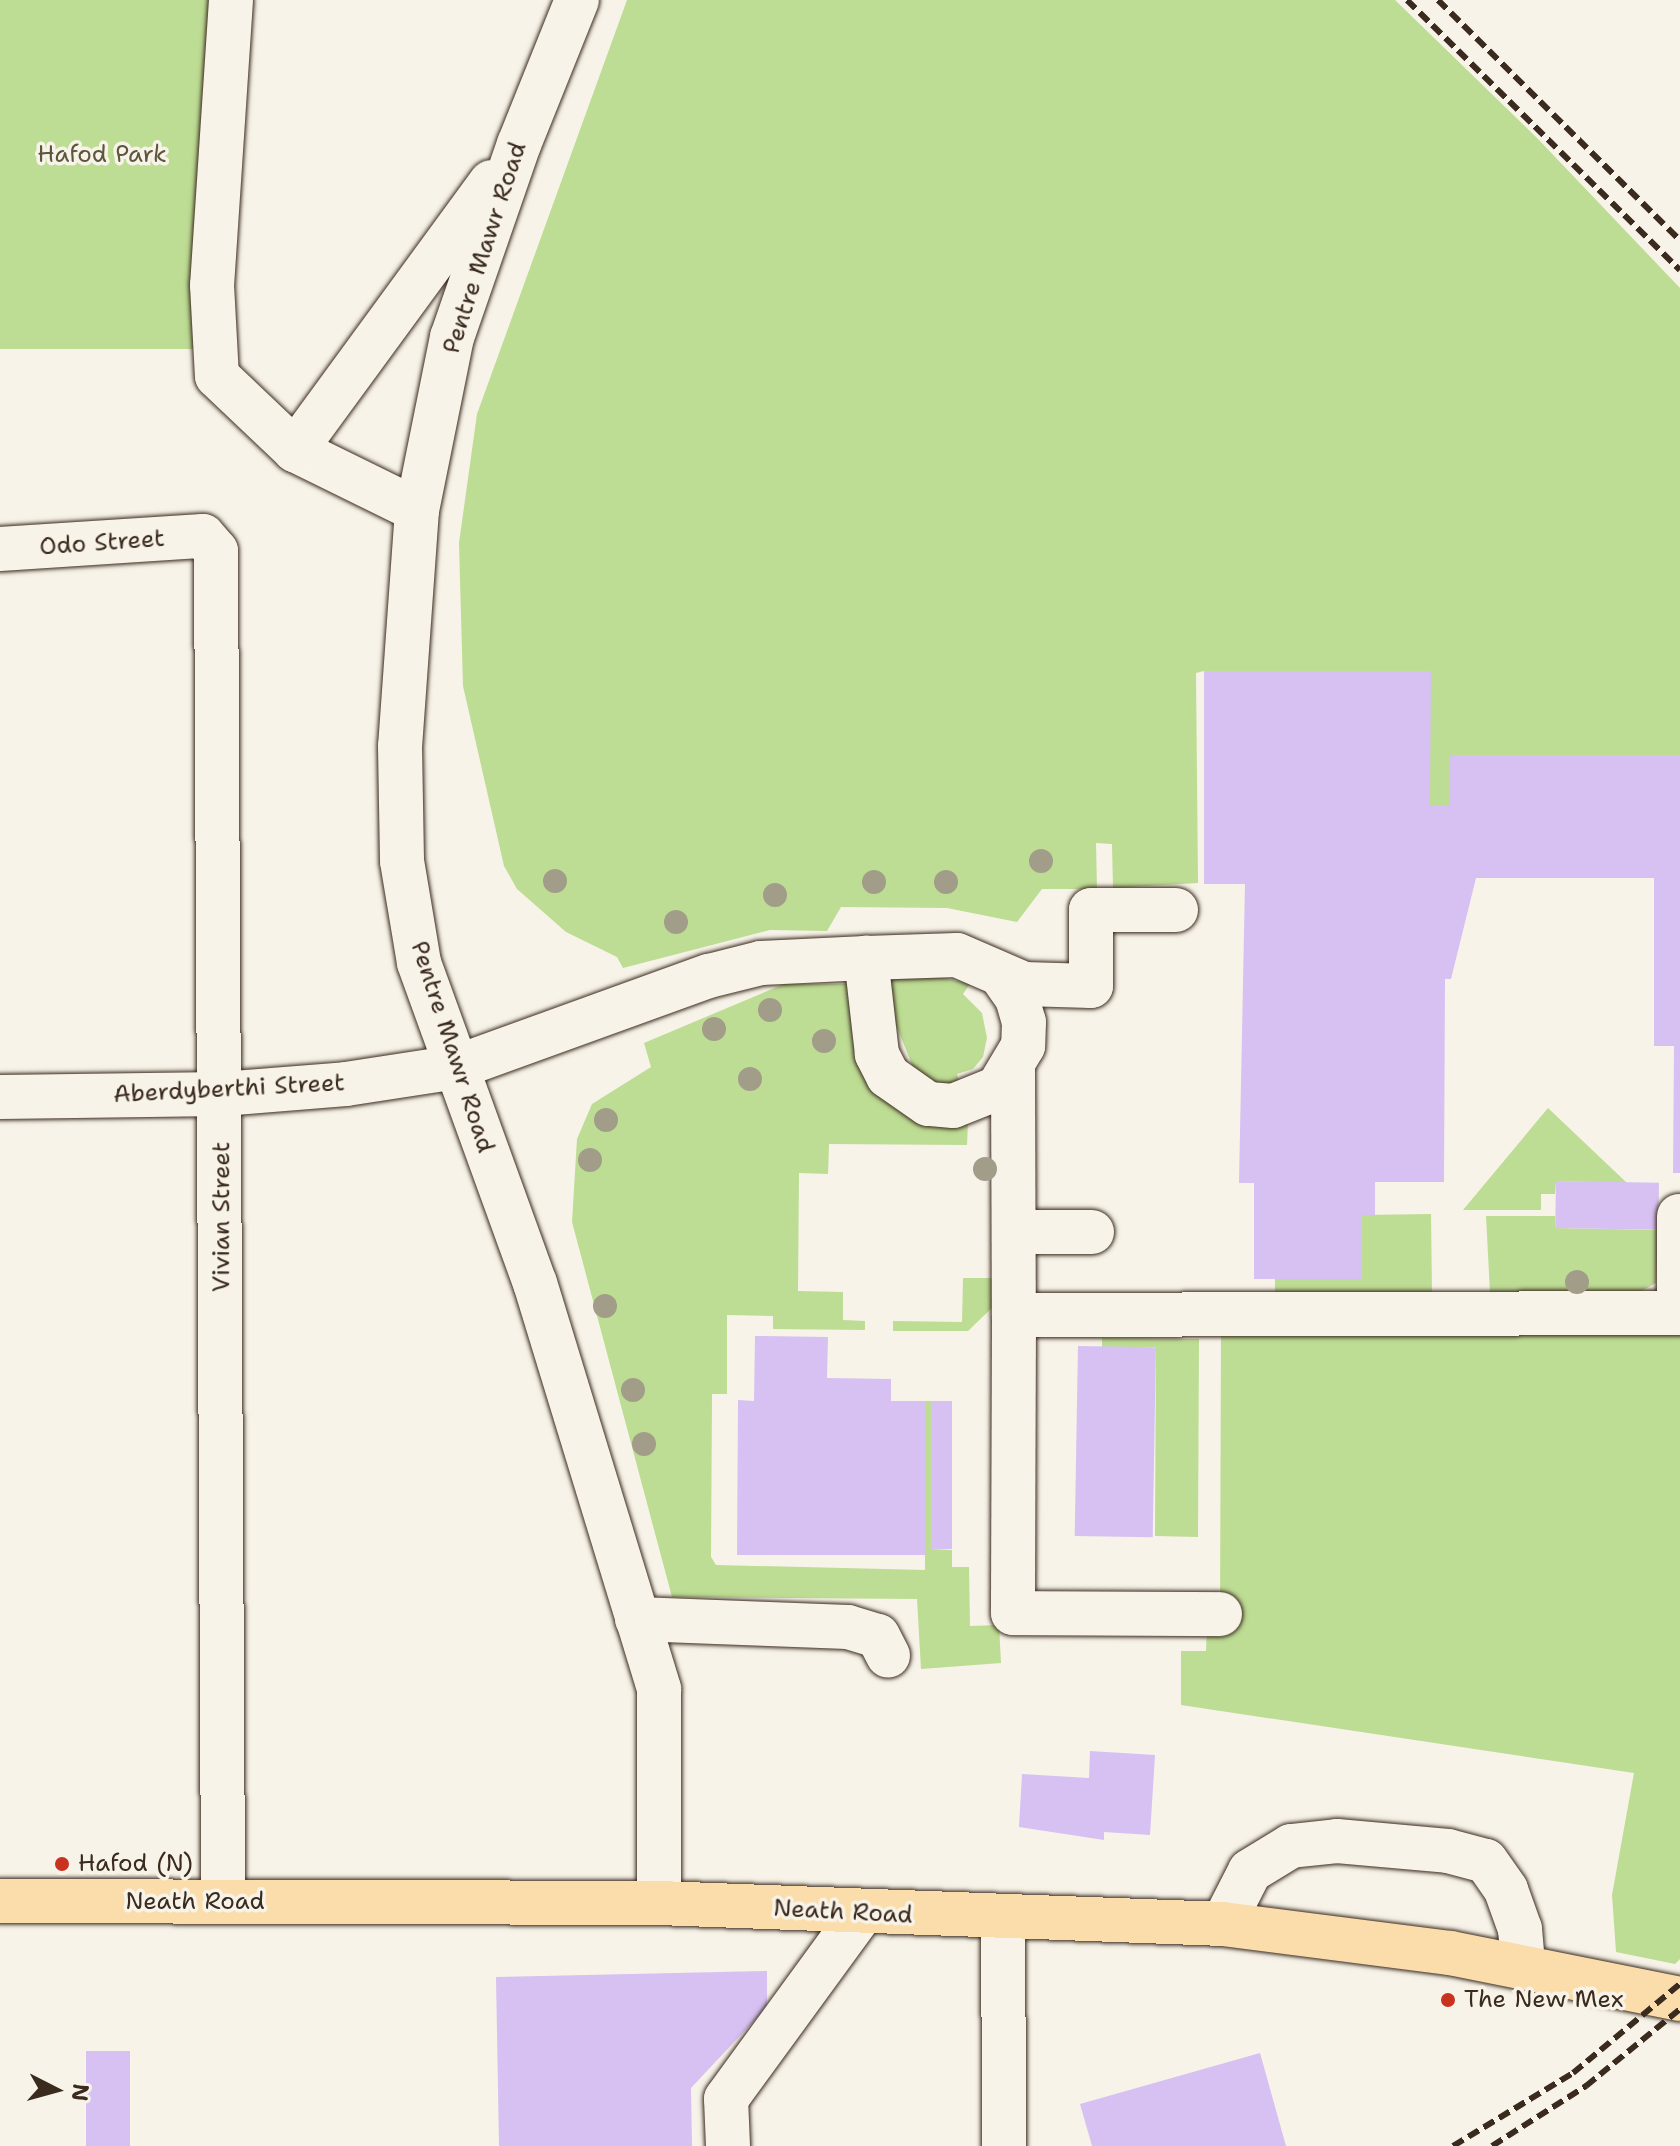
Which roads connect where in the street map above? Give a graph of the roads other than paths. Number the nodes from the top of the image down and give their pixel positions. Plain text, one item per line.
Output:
1 (231, 0) edge
2 (577, 0) edge
3 (519, 144) junction
4 (295, 450) junction
5 (417, 510) junction
6 (203, 536) joint
7 (0, 549) edge
8 (1176, 910) dead end
9 (866, 958) junction
10 (1003, 978) junction
11 (457, 1067) junction
12 (1013, 1069) junction
13 (222, 1094) junction
14 (0, 1097) edge
15 (1679, 1216) edge
16 (1014, 1232) junction
17 (1092, 1232) dead end
18 (1014, 1315) junction
19 (1220, 1614) dead end
20 (637, 1619) junction
21 (888, 1656) dead end
22 (0, 1901) edge
23 (223, 1902) junction
24 (659, 1903) junction
25 (861, 1914) junction
26 (1003, 1919) junction
27 (1223, 1924) junction
28 (1523, 1965) junction
29 (1680, 1999) edge
30 (728, 2146) edge
31 (1004, 2146) edge

1 - 4 street
2 - 3 street, Pentre Mawr Road
3 - 4 street
3 - 5 street, Pentre Mawr Road
4 - 5 street
5 - 11 street, Pentre Mawr Road
6 - 7 street, Odo Street
6 - 13 street, Vivian Street
8 - 10 street
9 - 10 street
9 - 11 street, Aberdyberthi Street
9 - 12 street
10 - 12 street
11 - 13 street, Aberdyberthi Street
11 - 20 street, Pentre Mawr Road
12 - 16 street
13 - 14 street, Aberdyberthi Street
13 - 23 street, Vivian Street
15 - 18 street
16 - 17 street
16 - 18 street
18 - 19 street
20 - 21 street
20 - 24 street, Pentre Mawr Road
22 - 23 main road, Neath Road
23 - 24 main road, Neath Road
24 - 25 main road, Neath Road
25 - 26 main road, Neath Road
25 - 30 street
26 - 27 main road, Neath Road
26 - 31 street
27 - 28 main road, Neath Road
27 - 28 street
28 - 29 main road, Neath Road

